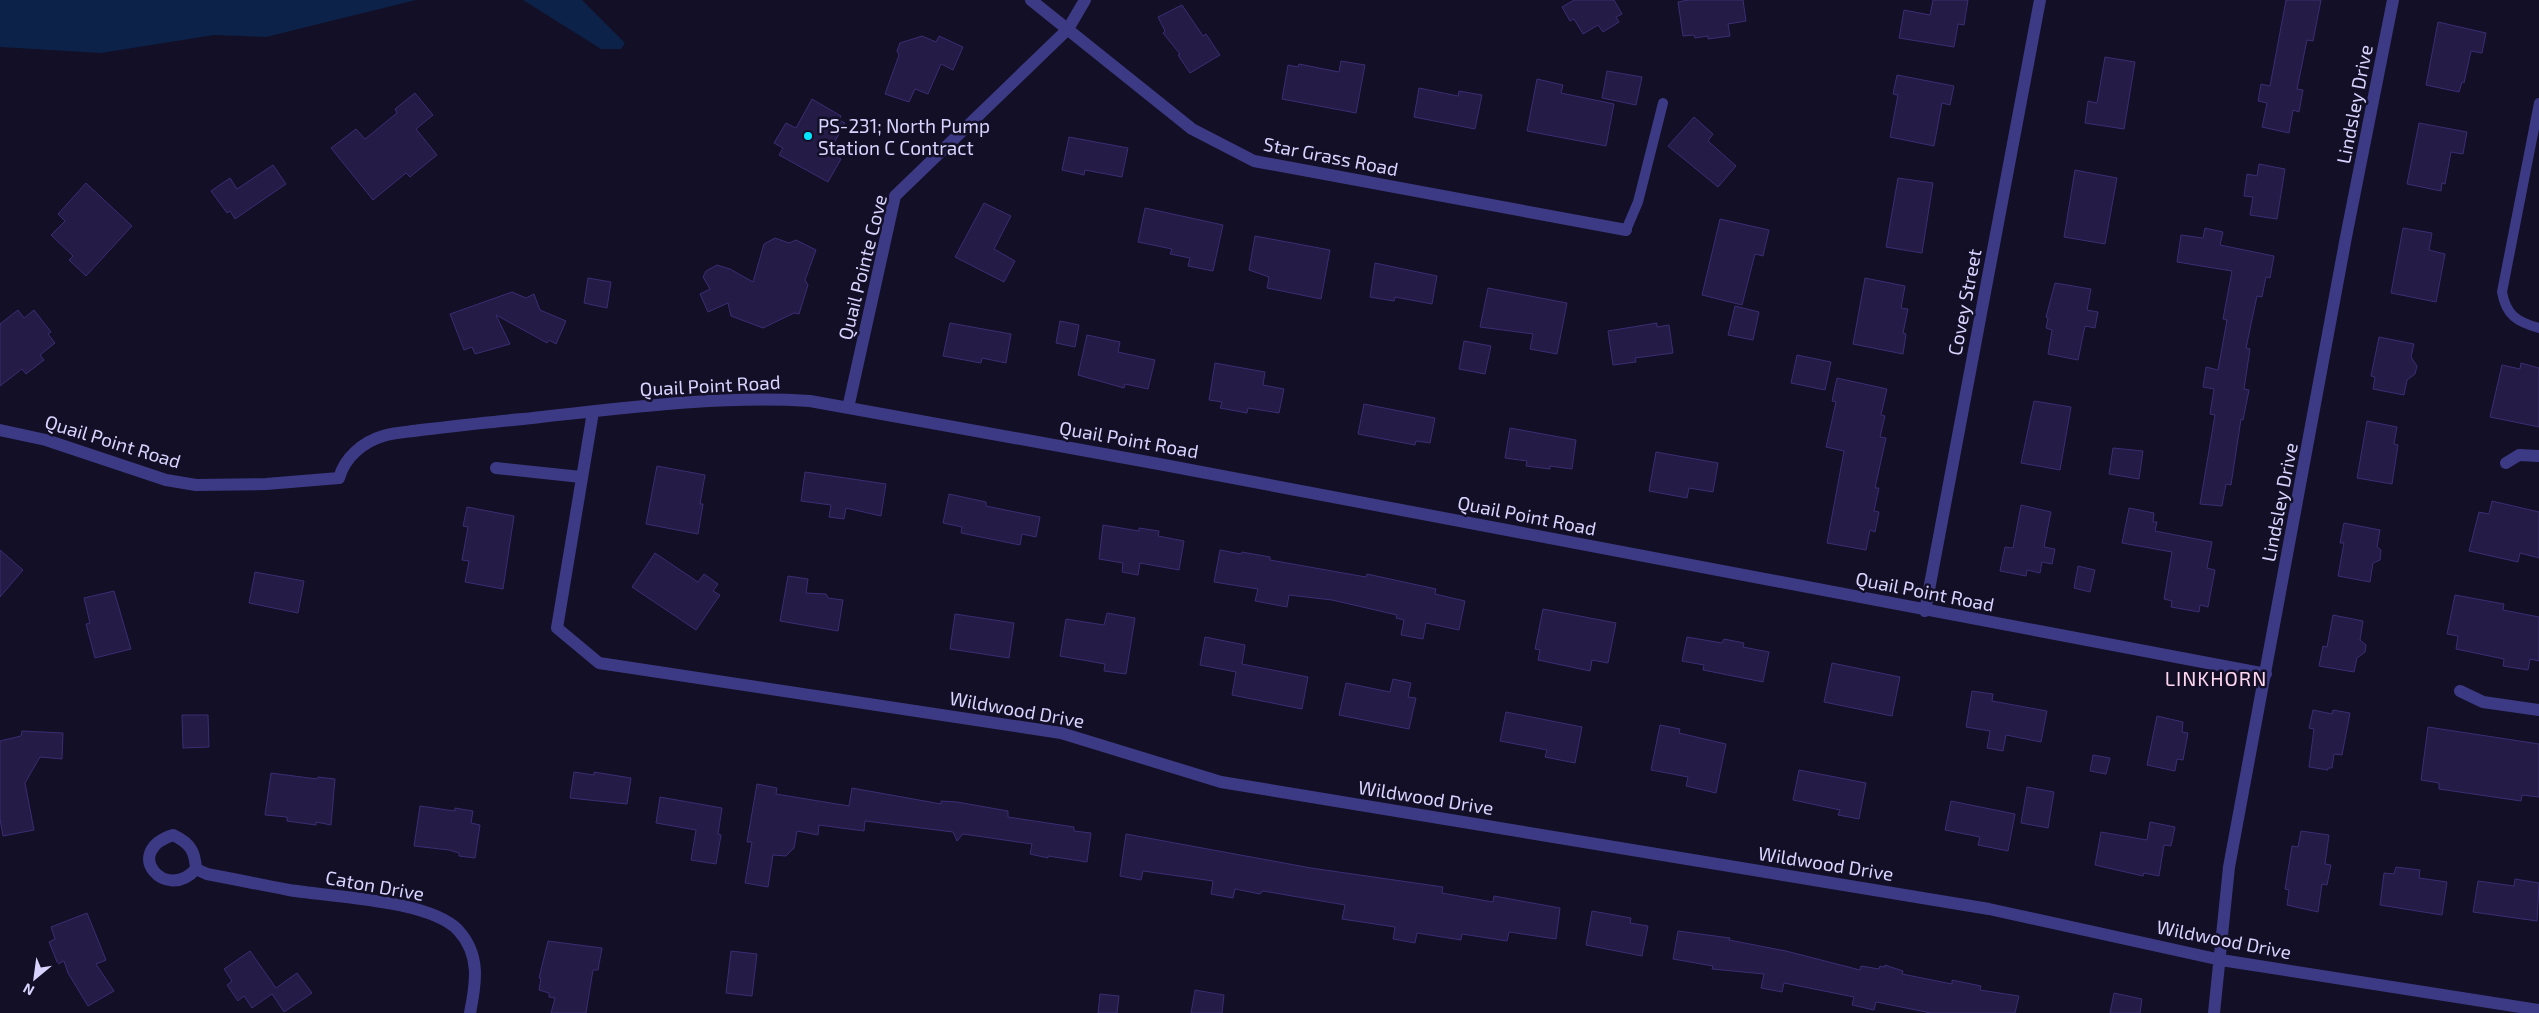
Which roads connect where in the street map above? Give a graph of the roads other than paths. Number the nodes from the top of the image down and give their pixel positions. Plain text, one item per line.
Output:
1 (1031, 0) edge
2 (1085, 0) edge
3 (2040, 0) edge
4 (2393, 0) edge
5 (1068, 29) junction
6 (1663, 103) dead end
7 (2539, 103) edge
8 (1626, 230) joint
9 (2539, 328) edge
10 (848, 408) junction
11 (593, 412) junction
12 (0, 430) edge
13 (2539, 456) edge
14 (2506, 462) dead end
15 (496, 468) dead end
16 (581, 477) junction
17 (1925, 611) junction
18 (2266, 674) junction
19 (2460, 692) dead end
20 (2539, 710) edge
21 (196, 869) dead end
22 (2221, 960) junction
23 (2539, 1010) edge
24 (470, 1013) edge
25 (2214, 1013) edge

1 - 5 street, Star Grass Road
2 - 5 street, Quail Pointe Cove
3 - 17 street, Covey Street
4 - 18 street, Lindsley Drive
5 - 8 street, Star Grass Road
5 - 10 street, Quail Pointe Cove
6 - 8 lane
7 - 9 lane
10 - 11 street, Quail Point Road
10 - 17 street, Quail Point Road
11 - 12 street, Quail Point Road
11 - 16 street
13 - 14 street
15 - 16 street
16 - 22 street, Wildwood Drive
17 - 18 street, Quail Point Road
18 - 22 street, Lindsley Drive
19 - 20 street
21 - 24 street, Caton Drive
22 - 23 street, Wildwood Drive
22 - 25 street, Lindsley Drive

